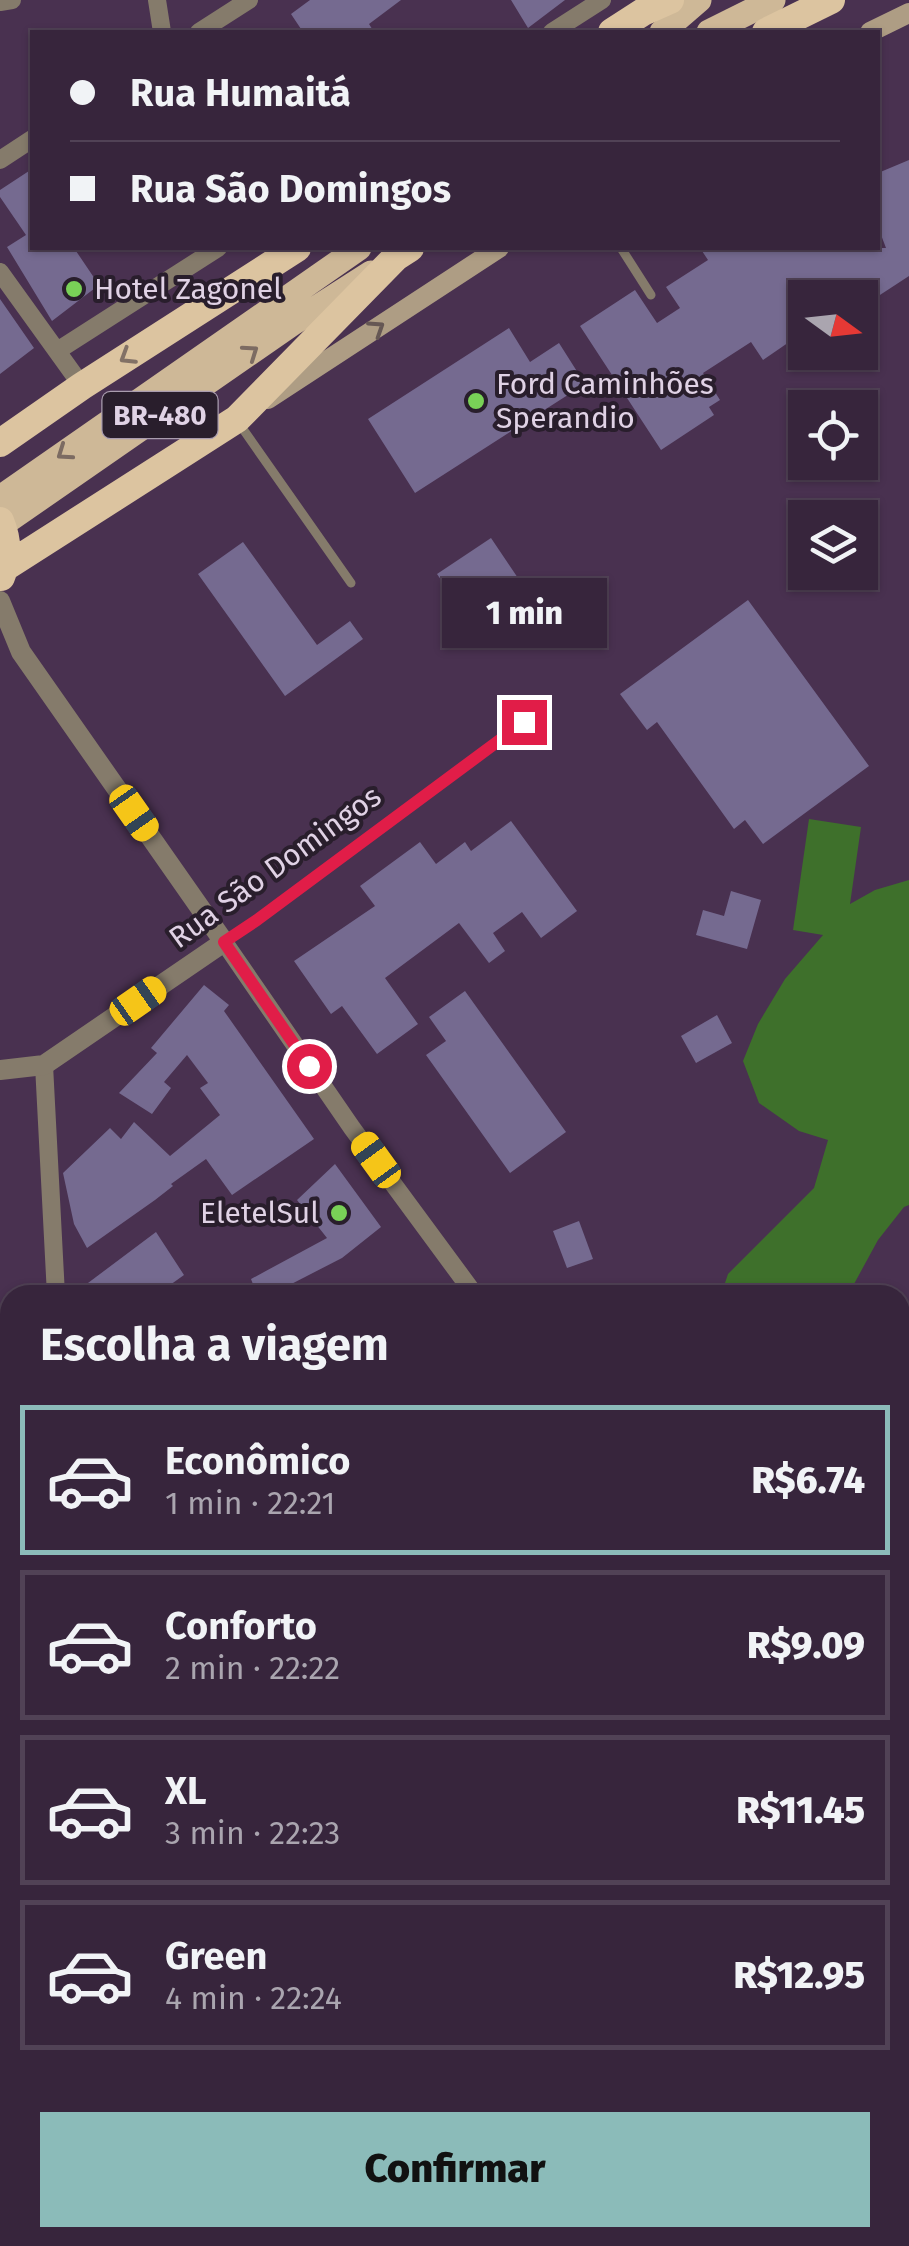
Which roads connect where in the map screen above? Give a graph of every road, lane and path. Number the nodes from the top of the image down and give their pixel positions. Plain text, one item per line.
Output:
1 (12, 0) edge
2 (156, 0) edge
3 (249, 0) edge
4 (602, 0) edge
5 (670, 0) edge
6 (699, 0) edge
7 (773, 0) edge
8 (832, 0) edge
9 (0, 2) edge
10 (909, 14) edge
11 (162, 30) edge
12 (202, 30) edge
13 (555, 30) edge
14 (615, 30) edge
15 (664, 30) edge
16 (713, 30) edge
17 (770, 30) edge
18 (874, 30) edge
19 (30, 141) edge
20 (0, 160) edge
21 (215, 250) edge
22 (295, 250) edge
23 (357, 250) edge
24 (496, 250) edge
25 (622, 250) edge
26 (403, 252) edge
27 (0, 272) edge
28 (650, 294) dead end
29 (57, 351) junction
30 (82, 386) junction
31 (236, 420) junction
32 (4, 439) edge
33 (14, 498) edge
34 (0, 524) edge
35 (2, 573) edge
36 (351, 582) dead end
37 (0, 601) edge
38 (0, 637) edge
39 (21, 652) junction
40 (524, 722) dead end
41 (224, 942) junction
42 (44, 1065) junction
43 (0, 1070) edge
44 (55, 1285) edge
45 (467, 1285) edge

1 - 9 street
2 - 11 street
3 - 12 street
4 - 13 street
5 - 14 highway
6 - 15 main road
7 - 16 main road
8 - 17 highway
10 - 18 main road
19 - 20 street
21 - 29 street
22 -> 30 highway
23 -> 33 main road, BR-480
31 -> 24 main road, BR-480
25 - 28 lane
26 - 31 highway
33 -> 26 main road, BR-480
27 - 29 street
29 - 30 street
30 - 32 highway, BR-480
31 - 35 highway, BR-480
31 - 36 lane
33 - 34 main road
34 - 35 highway
37 - 39 street
38 - 39 street
39 - 41 street
40 - 41 lane, Rua São Domingos
41 - 42 street, Rua São Domingos
41 - 45 street
42 - 43 street, Rua São Domingos
42 - 44 street

